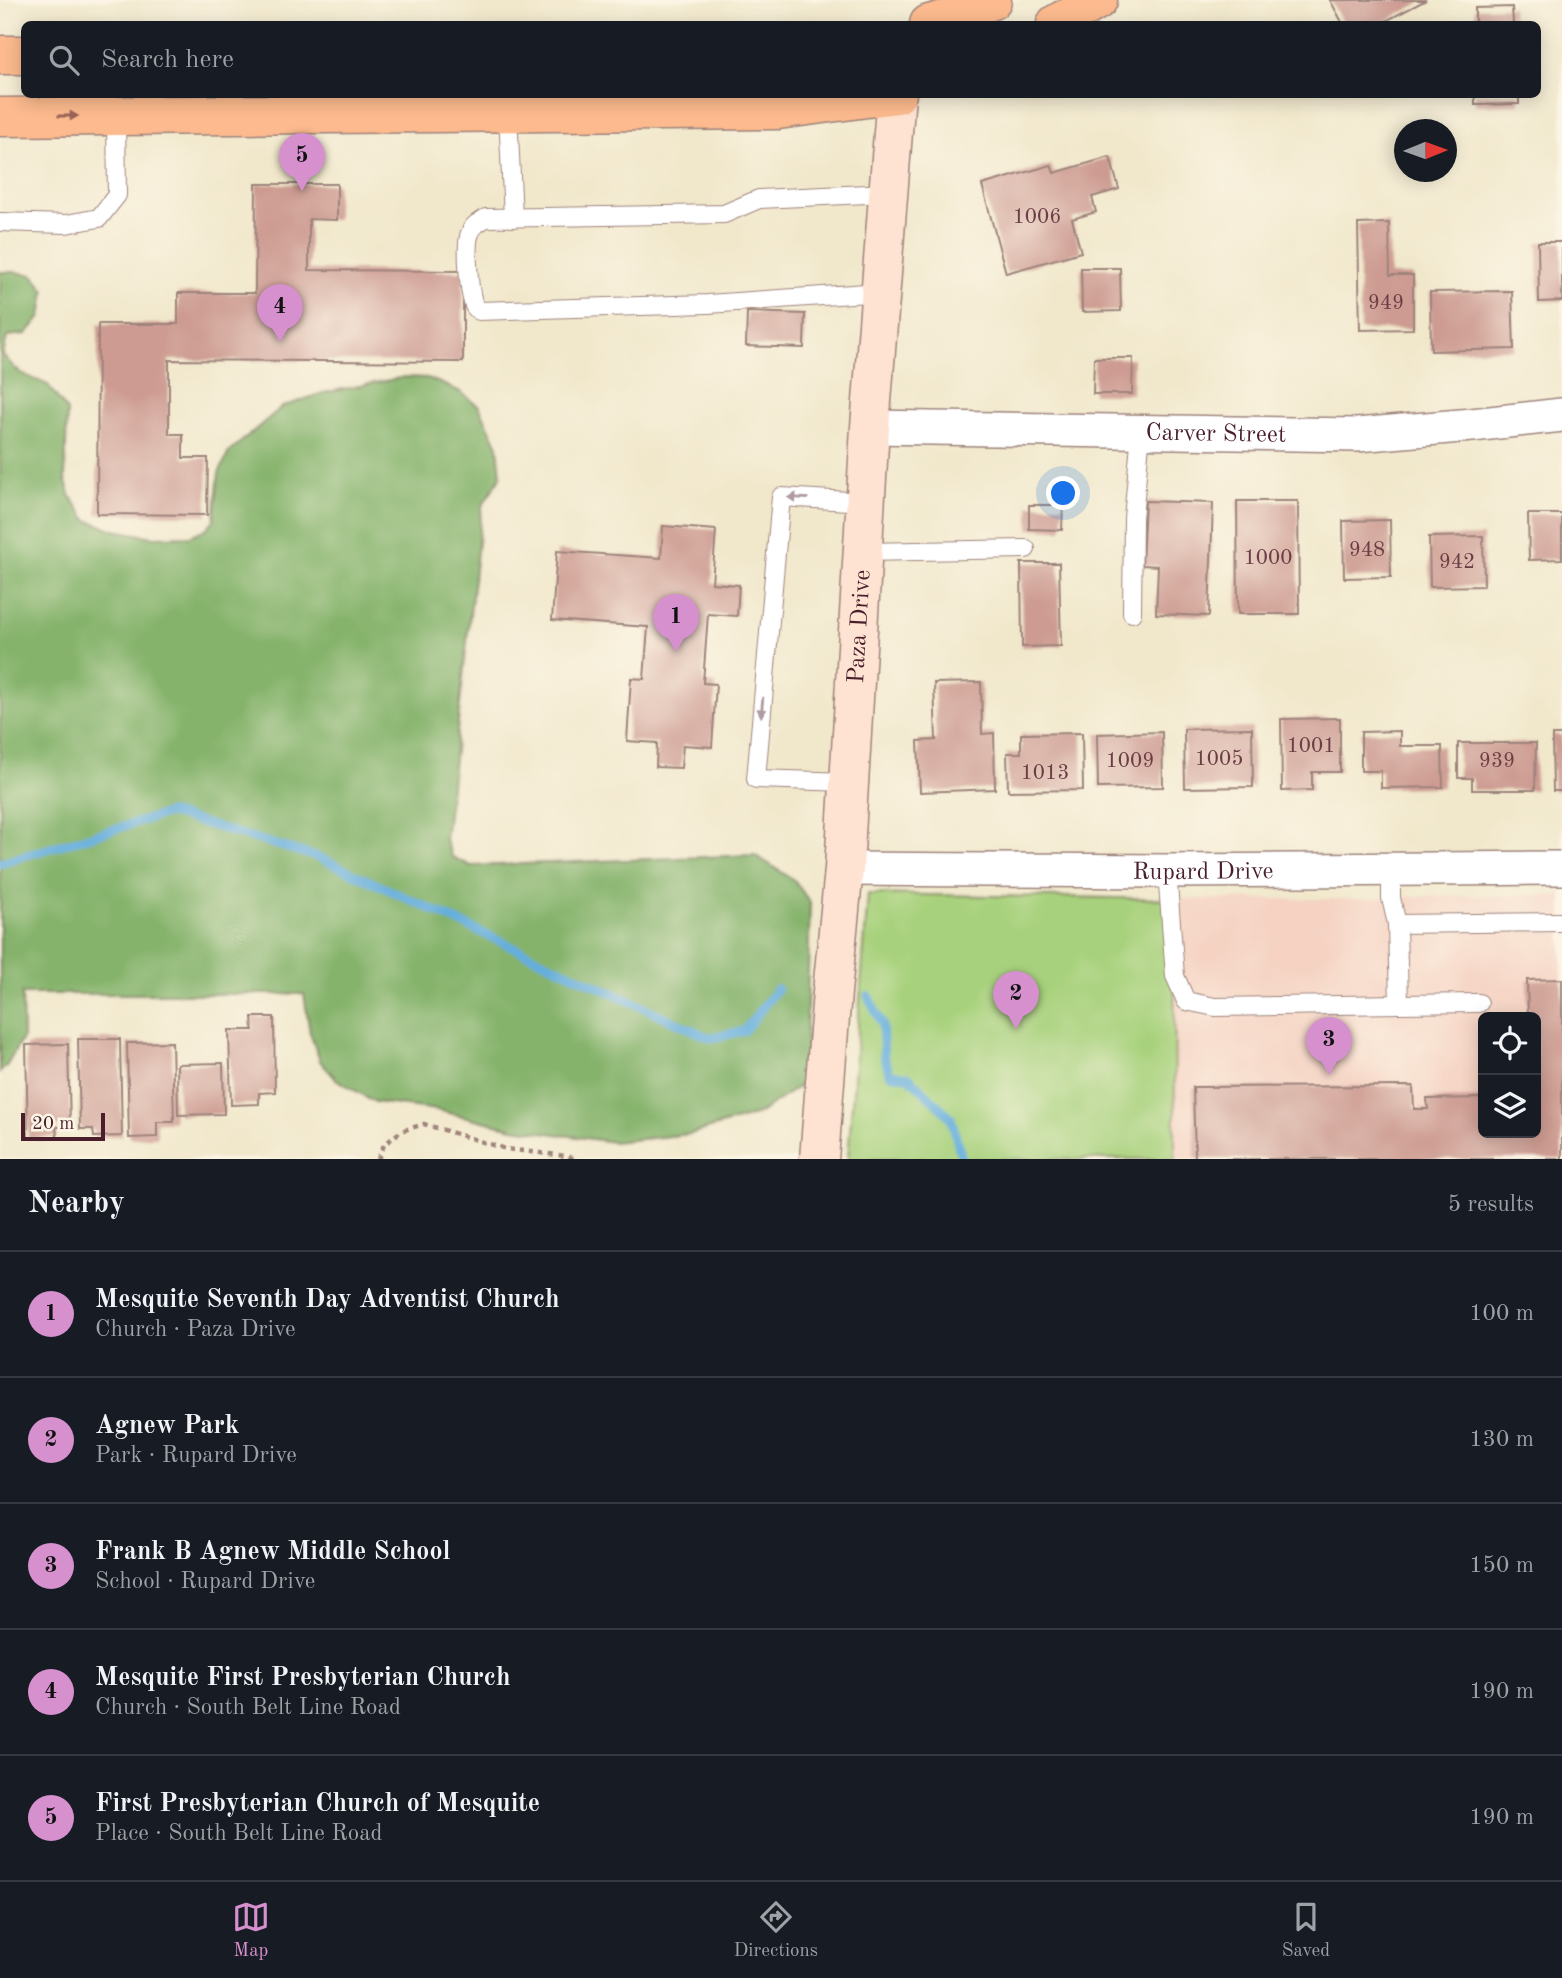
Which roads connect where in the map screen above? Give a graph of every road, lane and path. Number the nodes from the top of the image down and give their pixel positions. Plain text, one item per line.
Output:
1 (992, 0) edge
2 (1098, 0) edge
3 (940, 21) edge
4 (1061, 21) edge
5 (0, 55) edge
6 (21, 55) edge
7 (872, 98) edge
8 (896, 98) edge
9 (309, 104) edge
10 (504, 107) edge
11 (116, 116) junction
12 (0, 117) edge
13 (889, 192) junction
14 (513, 218) junction
15 (0, 222) edge
16 (881, 292) junction
17 (1562, 415) edge
18 (870, 427) junction
19 (1141, 432) junction
20 (866, 502) junction
21 (1026, 550) dead end
22 (863, 552) junction
23 (1132, 613) dead end
24 (849, 782) junction
25 (1562, 868) edge
26 (844, 869) junction
27 (1391, 869) junction
28 (1167, 871) junction
29 (1562, 922) edge
30 (1397, 924) junction
31 (1479, 1003) dead end
32 (1399, 1004) junction
33 (378, 1159) edge
34 (575, 1159) edge
35 (819, 1159) edge

1 - 3 main road
2 - 4 main road
5 - 6 main road
7 - 10 main road
8 - 13 street, Paza Drive
9 - 10 main road
9 - 11 main road
10 - 14 lane
12 -> 11 main road
11 - 15 lane
13 - 14 lane
13 - 16 street, Paza Drive
14 - 16 lane
16 - 18 street, Paza Drive
17 - 19 street, Carver Street
18 - 19 street, Carver Street
18 - 20 street, Paza Drive
19 - 23 lane
20 - 22 street, Paza Drive
20 -> 24 lane
21 - 22 lane
22 - 24 street, Paza Drive
24 - 26 street, Paza Drive
25 - 27 street, Rupard Drive
26 - 28 street, Rupard Drive
26 - 35 street, Paza Drive
27 - 28 street, Rupard Drive
27 - 30 lane
28 - 32 lane
29 - 30 lane
30 - 32 lane
31 - 32 lane
33 - 34 path

